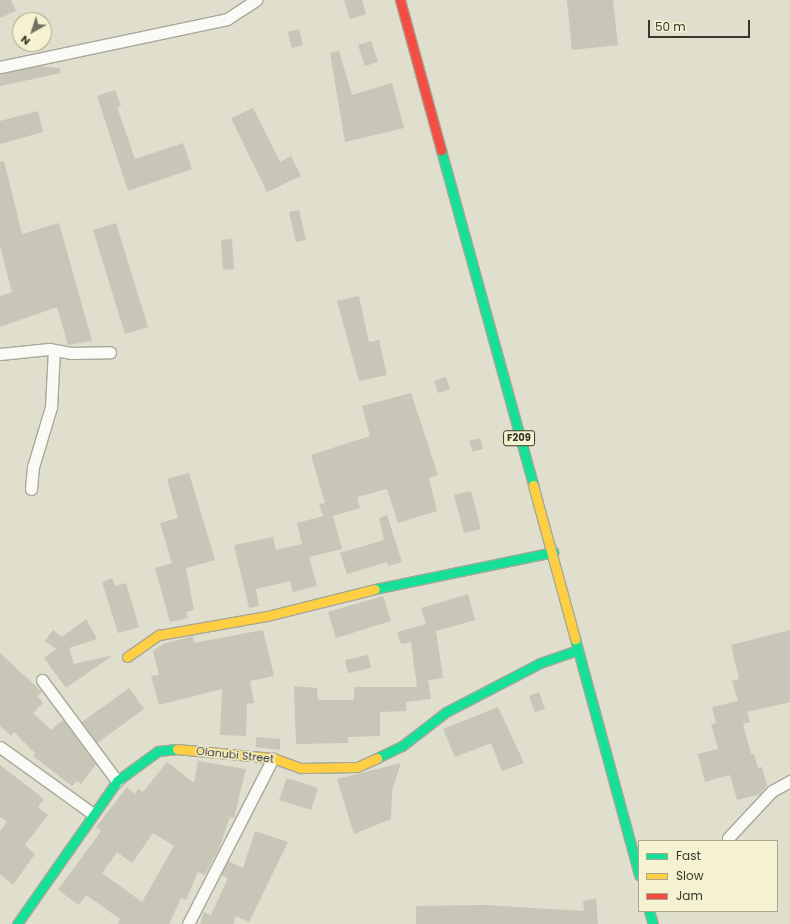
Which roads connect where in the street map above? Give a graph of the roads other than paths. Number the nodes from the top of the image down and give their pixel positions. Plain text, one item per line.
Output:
1 (256, 0) edge
2 (400, 0) edge
3 (0, 67) edge
4 (54, 350) junction
5 (110, 352) dead end
6 (0, 354) edge
7 (31, 489) dead end
8 (553, 552) junction
9 (577, 650) junction
10 (127, 657) dead end
11 (42, 680) dead end
12 (0, 747) edge
13 (273, 758) junction
14 (117, 781) junction
15 (790, 782) edge
16 (92, 813) junction
17 (728, 838) dead end
18 (638, 871) edge
19 (649, 912) edge
20 (17, 924) edge
21 (188, 924) edge
22 (653, 924) edge

1 - 3 street
2 - 8 street, F209
4 - 5 street
4 - 6 street
4 - 7 street
8 - 9 street, F209
8 - 10 street
9 - 13 street, Olanubi Street
9 - 18 street, F209
11 - 14 street
12 - 16 street
13 - 14 street, Olanubi Street
13 - 21 street
14 - 16 street, Olanubi Street
15 - 17 street
16 - 20 street, Olanubi Street
19 - 22 street

